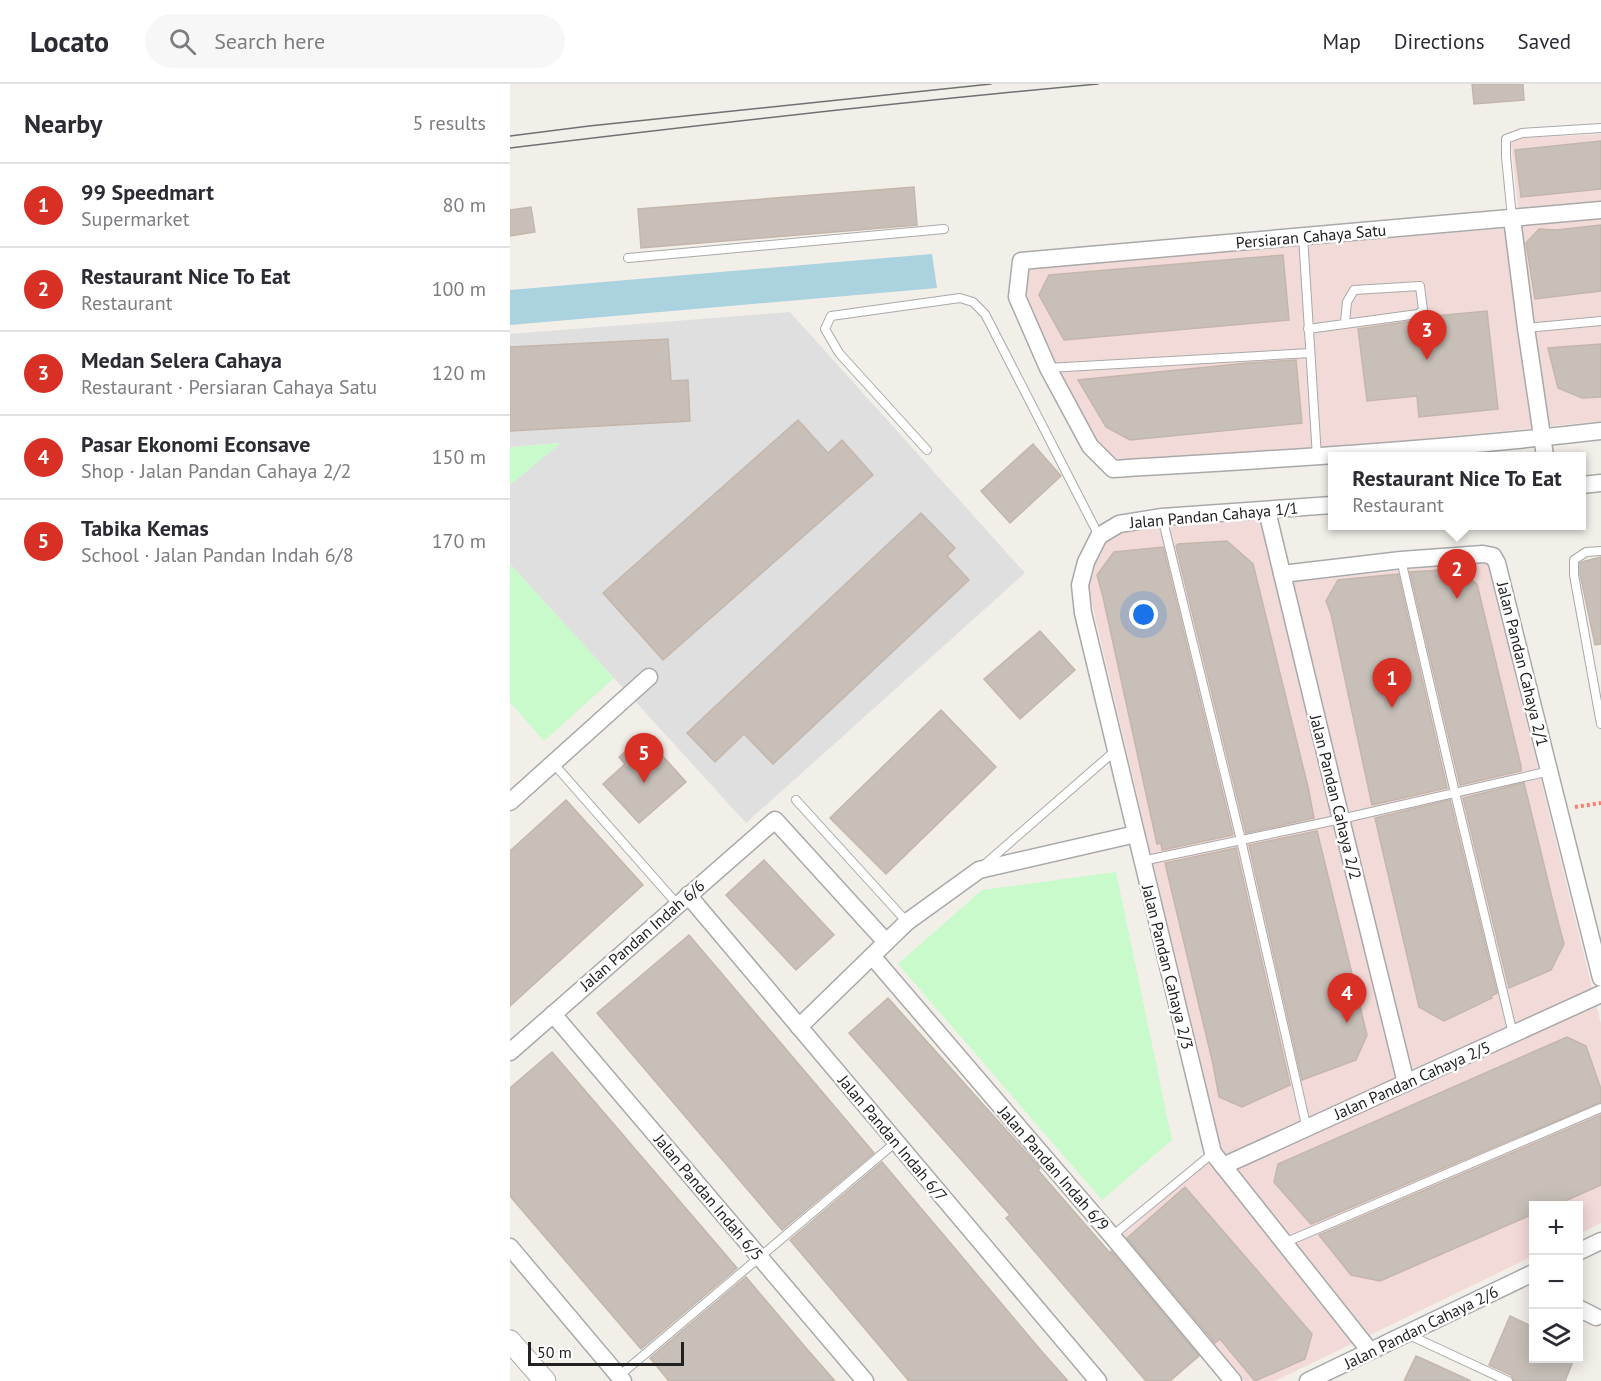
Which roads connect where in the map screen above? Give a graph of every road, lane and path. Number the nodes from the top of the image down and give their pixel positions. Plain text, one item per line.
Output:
1 (1601, 128) edge
2 (1601, 210) edge
3 (1512, 218) junction
4 (944, 229) dead end
5 (1303, 236) junction
6 (628, 258) dead end
7 (1601, 321) edge
8 (1346, 323) junction
9 (1308, 328) junction
10 (1526, 328) junction
11 (1310, 352) junction
12 (1048, 368) junction
13 (1601, 430) edge
14 (1542, 438) junction
15 (927, 450) dead end
16 (1376, 452) edge
17 (1544, 452) edge
18 (1328, 456) edge
19 (1317, 457) junction
20 (1601, 483) edge
21 (1586, 484) edge
22 (1328, 505) edge
23 (1267, 511) junction
24 (1162, 517) junction
25 (1099, 536) junction
26 (1601, 551) edge
27 (1401, 560) junction
28 (1282, 574) junction
29 (649, 677) dead end
30 (1601, 724) edge
31 (1116, 750) junction
32 (553, 763) junction
33 (1550, 771) junction
34 (1455, 793) junction
35 (796, 800) dead end
36 (510, 802) edge
37 (1601, 803) edge
38 (1559, 809) junction
39 (1341, 819) junction
40 (1136, 834) junction
41 (1241, 840) junction
42 (1142, 861) junction
43 (979, 870) junction
44 (682, 899) junction
45 (907, 922) junction
46 (886, 942) junction
47 (1596, 943) edge
48 (872, 956) junction
49 (1601, 978) edge
50 (1601, 994) edge
51 (553, 1014) junction
52 (799, 1027) junction
53 (1513, 1034) junction
54 (510, 1052) edge
55 (1406, 1083) junction
56 (1601, 1108) edge
57 (1306, 1129) junction
58 (896, 1142) junction
59 (1212, 1153) junction
60 (1223, 1166) junction
61 (1113, 1236) junction
62 (1601, 1240) edge
63 (1284, 1243) junction
64 (510, 1247) edge
65 (1583, 1249) edge
66 (760, 1257) junction
67 (1529, 1275) edge
68 (1580, 1309) edge
69 (1596, 1317) dead end
70 (1407, 1334) junction
71 (510, 1341) edge
72 (1370, 1351) junction
73 (621, 1379) edge
74 (545, 1381) edge
75 (865, 1381) edge
76 (1098, 1381) edge
77 (1233, 1381) edge
78 (1308, 1381) edge
79 (1508, 1381) edge

1 - 3 lane
2 - 3 street, Persiaran Cahaya Satu
3 - 5 street, Persiaran Cahaya Satu
3 - 10 street
4 - 6 lane
5 - 9 lane
5 - 12 street, Persiaran Cahaya Satu
7 - 10 lane
8 - 8 lane
8 - 9 lane
9 - 11 lane
10 - 14 street
11 - 12 lane
11 - 19 lane
12 - 19 street
13 - 14 street
14 - 16 street
14 - 17 street
15 - 25 lane
18 - 19 street
20 - 21 street
22 - 23 street, Jalan Pandan Cahaya 1/1
23 - 24 street, Jalan Pandan Cahaya 1/1
23 - 28 street, Jalan Pandan Cahaya 2/2
24 - 25 street, Jalan Pandan Cahaya 1/1
24 - 41 lane
25 - 31 street, Jalan Pandan Cahaya 2/3
26 - 30 lane
27 - 28 street, Jalan Pandan Cahaya 2/1
27 - 33 street, Jalan Pandan Cahaya 2/1
27 - 34 lane
28 - 39 street, Jalan Pandan Cahaya 2/2
29 - 32 street
31 - 40 street, Jalan Pandan Cahaya 2/3
31 - 43 lane
32 - 36 street
32 - 44 lane
33 - 34 lane
33 - 38 street, Jalan Pandan Cahaya 2/1
34 - 39 lane
34 - 53 lane
35 - 45 lane
37 - 38 path
38 - 47 street, Jalan Pandan Cahaya 2/1
39 - 41 lane
39 - 55 street, Jalan Pandan Cahaya 2/2
40 - 42 street, Jalan Pandan Cahaya 2/3
40 - 43 street
41 - 42 lane
41 - 57 lane
42 - 59 street, Jalan Pandan Cahaya 2/3
43 - 45 street
44 - 46 street, Jalan Pandan Indah 6/6
44 - 51 street, Jalan Pandan Indah 6/6
44 - 52 street, Jalan Pandan Indah 6/7
45 - 46 street
46 - 48 street
47 - 49 street, Jalan Pandan Cahaya 2/1
48 - 52 street
48 - 61 street, Jalan Pandan Indah 6/9
50 - 53 street, Jalan Pandan Cahaya 2/5
51 - 54 street, Jalan Pandan Indah 6/6
51 - 66 street, Jalan Pandan Indah 6/5
52 - 58 street, Jalan Pandan Indah 6/7
53 - 55 street, Jalan Pandan Cahaya 2/5
55 - 57 street, Jalan Pandan Cahaya 2/5
56 - 63 lane
57 - 60 street, Jalan Pandan Cahaya 2/5
58 - 66 lane
58 - 76 street, Jalan Pandan Indah 6/7
59 - 60 street, Jalan Pandan Cahaya 2/3
59 - 61 lane
60 - 63 street, Jalan Pandan Cahaya 2/3
61 - 77 street, Jalan Pandan Indah 6/9
62 - 65 street
63 - 72 street, Jalan Pandan Cahaya 2/3
64 - 73 street
66 - 73 lane
66 - 75 street, Jalan Pandan Indah 6/5
67 - 70 street, Jalan Pandan Cahaya 2/6
68 - 69 street
70 - 72 street, Jalan Pandan Cahaya 2/6
70 - 79 lane
71 - 74 street
72 - 78 street, Jalan Pandan Cahaya 2/6

